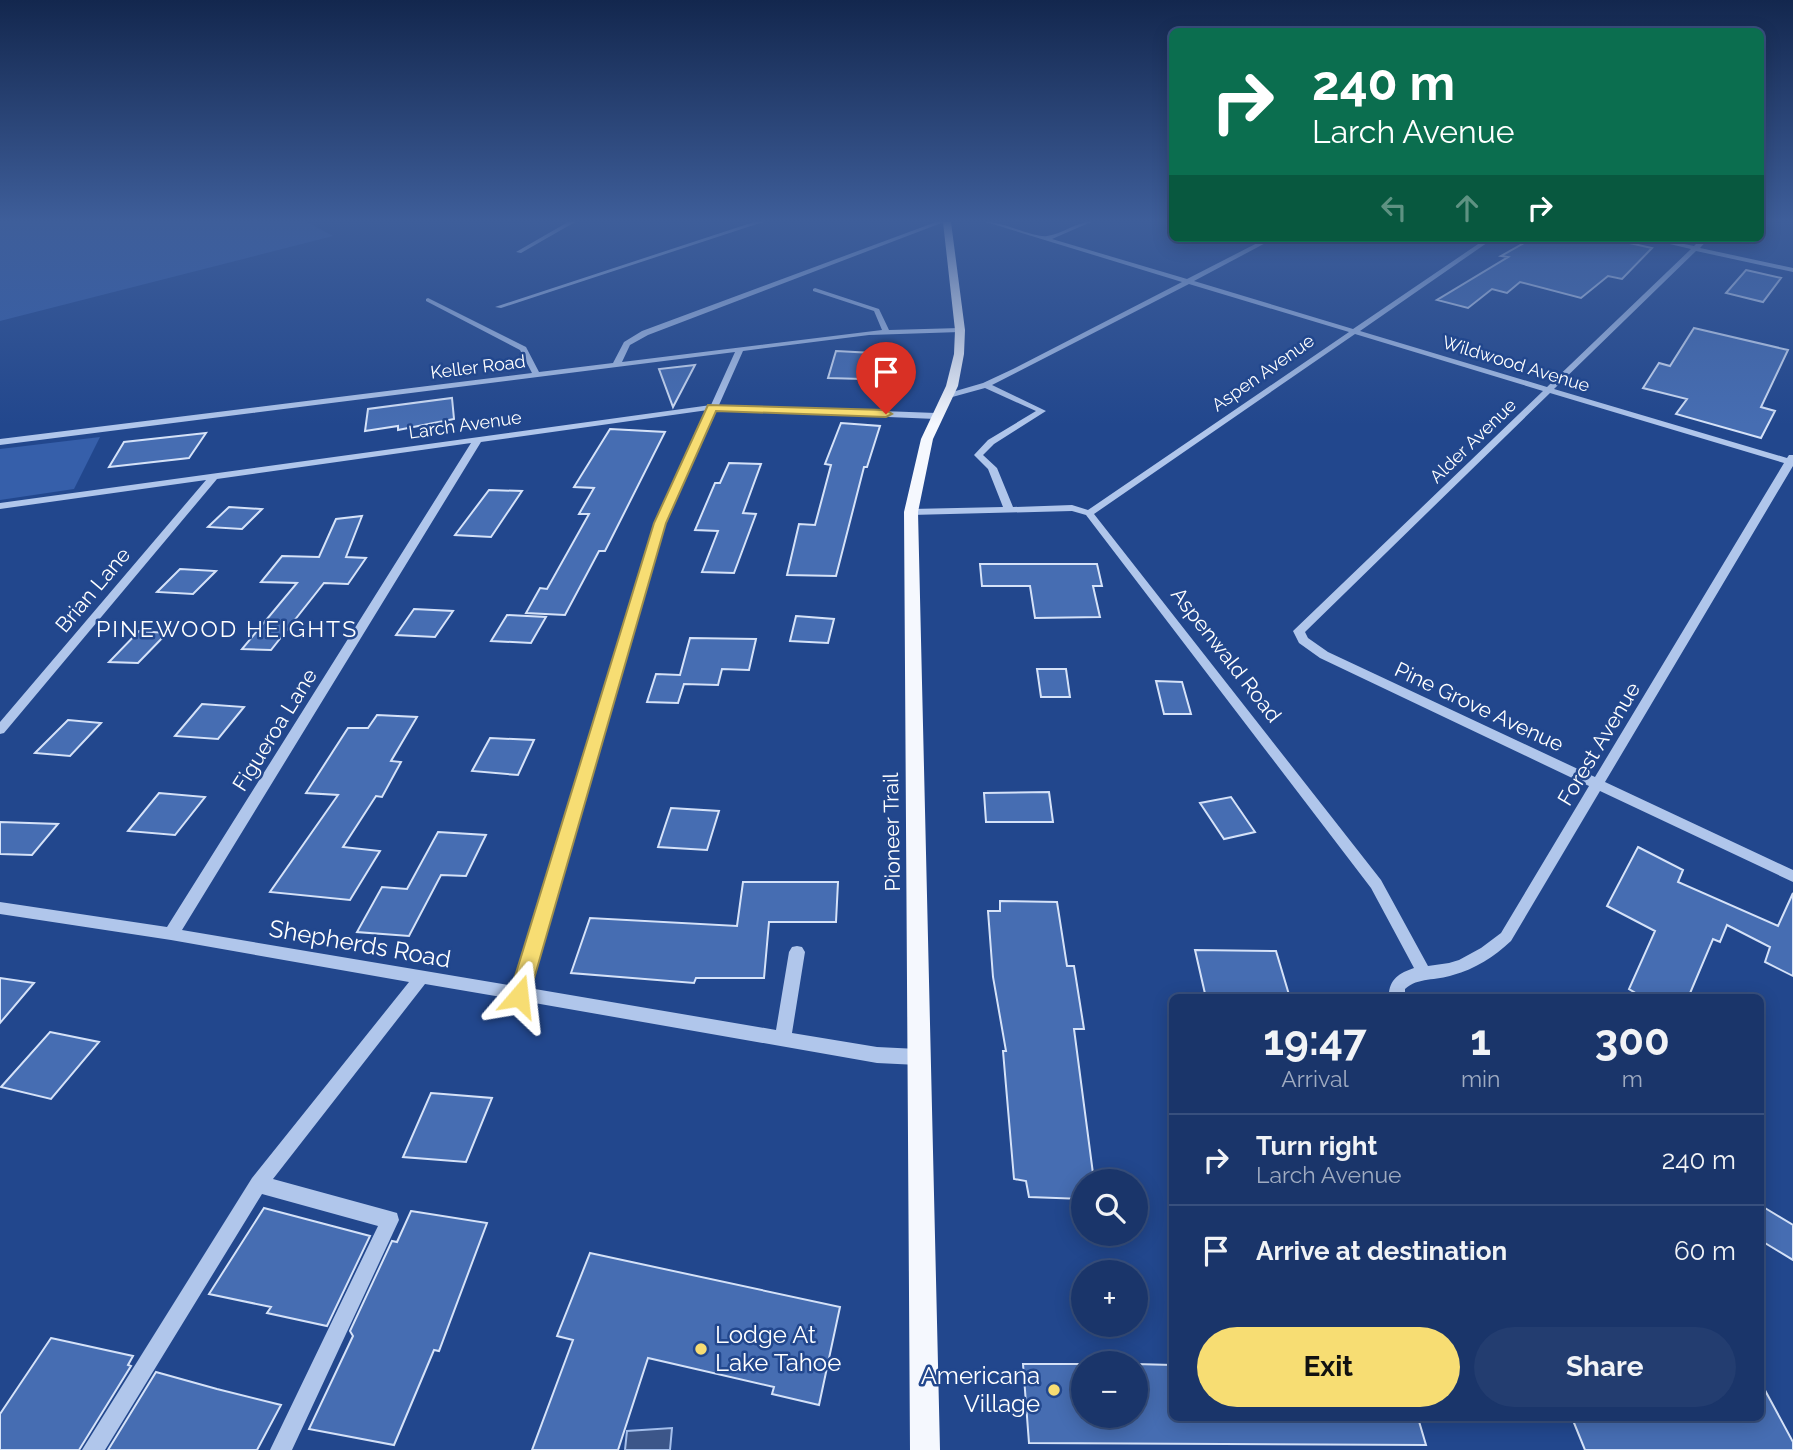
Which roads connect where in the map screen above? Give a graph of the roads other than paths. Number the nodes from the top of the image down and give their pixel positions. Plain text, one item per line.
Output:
1 (552, 290) edge
2 (761, 290) edge
3 (815, 290) dead end
4 (955, 290) edge
5 (1173, 290) edge
6 (1214, 290) edge
7 (1413, 290) edge
8 (1652, 290) edge
9 (428, 300) dead end
10 (499, 307) dead end
11 (960, 330) junction
12 (886, 331) junction
13 (1351, 331) junction
14 (740, 350) junction
15 (616, 365) junction
16 (537, 375) junction
17 (986, 385) junction
18 (1549, 390) junction
19 (941, 406) junction
20 (712, 407) junction
21 (478, 439) junction
22 (0, 442) edge
23 (1792, 460) edge
24 (215, 475) junction
25 (0, 506) edge
26 (1009, 509) junction
27 (911, 512) junction
28 (1089, 513) junction
29 (1303, 640) joint
30 (0, 730) edge
31 (1598, 784) junction
32 (1793, 876) edge
33 (0, 908) edge
34 (171, 934) junction
35 (796, 952) dead end
36 (1425, 974) junction
37 (422, 977) junction
38 (1397, 994) edge
39 (519, 996) junction
40 (783, 1040) junction
41 (918, 1057) junction
42 (258, 1184) junction
43 (93, 1450) edge
44 (281, 1450) edge
45 (925, 1450) edge

1 - 10 street
2 - 15 street
3 - 12 street
4 - 11 main road, Pioneer Trail
5 - 17 street, Larch Avenue
6 - 13 street, Wildwood Avenue
7 - 13 street, Aspen Avenue
8 - 18 street, Alder Avenue
9 - 16 street
11 - 12 street, Keller Road
11 - 19 main road, Pioneer Trail
12 - 14 street, Keller Road
13 - 18 street, Wildwood Avenue
13 - 28 street, Aspen Avenue
14 - 15 street, Keller Road
14 - 20 street
15 - 16 street, Keller Road
16 - 22 street, Keller Road
17 - 19 street, Larch Avenue
17 - 26 street
18 - 23 street, Wildwood Avenue
18 - 29 street, Alder Avenue
19 - 20 street, Larch Avenue
19 - 27 main road, Pioneer Trail
20 - 21 street, Larch Avenue
20 - 39 street
21 - 24 street, Larch Avenue
21 - 34 street, Figueroa Lane
23 - 31 street, Forest Avenue
24 - 25 street, Larch Avenue
24 - 30 street, Brian Lane
26 - 27 street
26 - 28 street
27 - 41 main road, Pioneer Trail
28 - 36 street, Aspenwald Road
29 - 31 street, Pine Grove Avenue
31 - 32 street, Pine Grove Avenue
31 - 36 street, Forest Avenue
33 - 34 street, Shepherds Road
34 - 37 street, Shepherds Road
35 - 40 street
36 - 38 street, Forest Avenue
37 - 39 street, Shepherds Road
37 - 42 street
39 - 40 street, Shepherds Road
40 - 41 street, Shepherds Road
41 - 45 main road, Pioneer Trail
42 - 43 street
42 - 44 street

